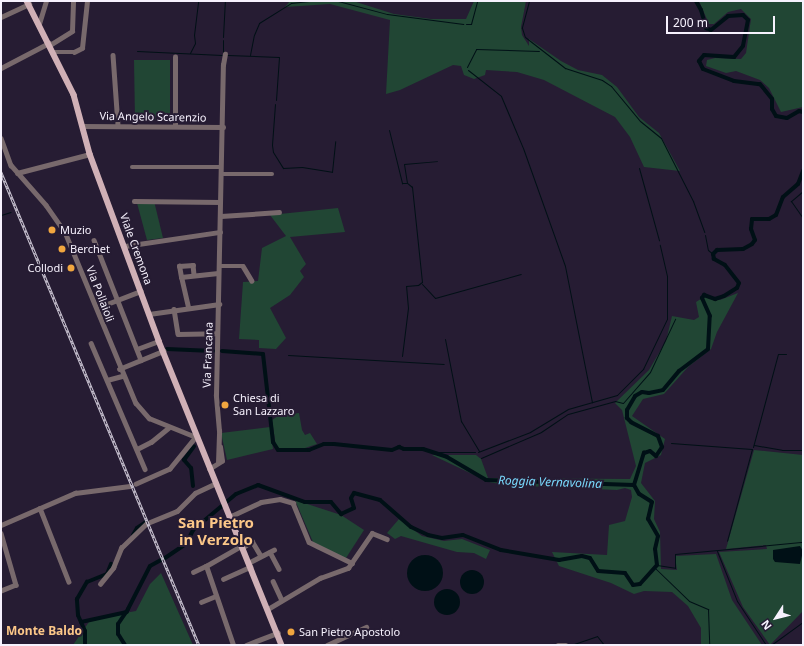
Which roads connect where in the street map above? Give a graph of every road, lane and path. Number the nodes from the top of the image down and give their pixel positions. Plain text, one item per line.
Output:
1 (46, 1) edge
2 (73, 1) edge
3 (87, 1) edge
4 (28, 2) edge
5 (1, 17) edge
6 (39, 24) junction
7 (49, 44) junction
8 (53, 52) junction
9 (225, 54) dead end
10 (113, 55) dead end
11 (175, 57) dead end
12 (1, 69) edge
13 (118, 125) junction
14 (82, 126) junction
15 (175, 126) junction
16 (223, 127) junction
17 (1, 138) edge
18 (90, 154) junction
19 (132, 167) dead end
20 (221, 167) junction
21 (17, 173) junction
22 (221, 174) junction
23 (272, 174) dead end
24 (134, 201) dead end
25 (220, 202) junction
26 (279, 212) dead end
27 (221, 216) junction
28 (220, 232) junction
29 (94, 240) dead end
30 (125, 246) junction
31 (219, 266) junction
32 (218, 273) junction
33 (194, 275) junction
34 (181, 277) junction
35 (252, 281) dead end
36 (141, 291) junction
37 (118, 300) junction
38 (107, 304) dead end
39 (219, 304) junction
40 (188, 308) junction
41 (174, 309) junction
42 (149, 314) junction
43 (218, 333) junction
44 (159, 341) junction
45 (91, 343) dead end
46 (137, 349) junction
47 (163, 351) junction
48 (141, 360) junction
49 (120, 369) junction
50 (122, 376) junction
51 (107, 380) junction
52 (168, 428) junction
53 (196, 437) junction
54 (137, 449) junction
55 (145, 469) dead end
56 (209, 469) junction
57 (216, 483) junction
58 (136, 484) dead end
59 (130, 486) dead end
60 (40, 508) junction
61 (229, 517) junction
62 (1, 525) edge
63 (1, 533) edge
64 (387, 539) dead end
65 (241, 547) junction
66 (261, 556) junction
67 (352, 563) junction
68 (249, 565) junction
69 (206, 566) junction
70 (279, 569) dead end
71 (193, 572) dead end
72 (223, 579) dead end
73 (273, 581) dead end
74 (69, 582) dead end
75 (100, 584) dead end
76 (1, 591) edge
77 (216, 596) junction
78 (282, 600) junction
79 (201, 602) dead end
80 (268, 609) junction
81 (366, 627) dead end
82 (278, 634) junction
83 (233, 645) edge
84 (246, 645) edge
85 (282, 645) edge
86 (327, 645) edge
87 (558, 645) edge
88 (566, 645) edge

1 - 6 street
2 - 7 street
3 - 8 street
4 - 5 street
4 - 6 main road, Viale Cremona
6 - 7 main road, Viale Cremona
7 - 8 main road, Viale Cremona
7 - 12 street
8 - 14 main road, Viale Cremona
9 - 16 street, Via Francana
10 - 13 street
11 - 15 street
13 - 14 street, Via Angelo Scarenzio
13 - 15 street, Via Angelo Scarenzio
14 - 18 main road, Viale Cremona
15 - 16 street, Via Angelo Scarenzio
16 - 20 street, Via Francana
17 - 21 street, Via Pollaioli
18 - 21 street
18 - 30 main road, Viale Cremona
19 - 20 street
20 - 22 street, Via Francana
21 - 49 street, Via Pollaioli
22 - 23 street
22 - 25 street, Via Francana
24 - 25 street
25 - 27 street, Via Francana
26 - 27 street
27 - 28 street, Via Francana
28 - 30 street
28 - 31 street, Via Francana
29 - 37 street
30 - 36 main road, Viale Cremona
31 - 32 street, Via Francana
31 - 35 street
32 - 33 street
32 - 39 street, Via Francana
33 - 34 street
33 - 34 street
34 - 40 street
36 - 37 street
36 - 42 main road, Viale Cremona
37 - 38 street
37 - 46 street
39 - 40 street
39 - 43 street, Via Francana
40 - 41 street
41 - 42 street
41 - 43 street
42 - 44 main road, Viale Cremona
43 - 56 street, Via Francana
44 - 46 street
44 - 47 main road, Viale Cremona
45 - 51 street
46 - 48 street
47 - 48 street
47 - 53 main road, Viale Cremona
48 - 49 street
49 - 50 street, Via Pollaioli
50 - 51 street
50 - 52 street, Via Pollaioli
51 - 54 street
52 - 53 street, Via Pollaioli
52 - 54 street
53 - 56 main road, Viale Cremona
53 - 58 street
54 - 55 street
56 - 57 main road, Viale Cremona
57 - 61 main road, Viale Cremona
57 - 75 street
59 - 60 street
60 - 62 street
60 - 74 street
61 - 65 main road, Viale Cremona
61 - 67 street
63 - 76 street
64 - 67 street
65 - 66 street
65 - 68 main road, Viale Cremona
65 - 69 street
66 - 68 street
66 - 70 street
67 - 78 street
68 - 72 street
68 - 80 main road, Viale Cremona
69 - 71 street
69 - 77 street
73 - 78 street
77 - 79 street
77 - 83 street
78 - 80 street
80 - 82 main road, Viale Cremona
81 - 86 street
82 - 84 street
82 - 85 main road, Viale Cremona
87 - 88 street

